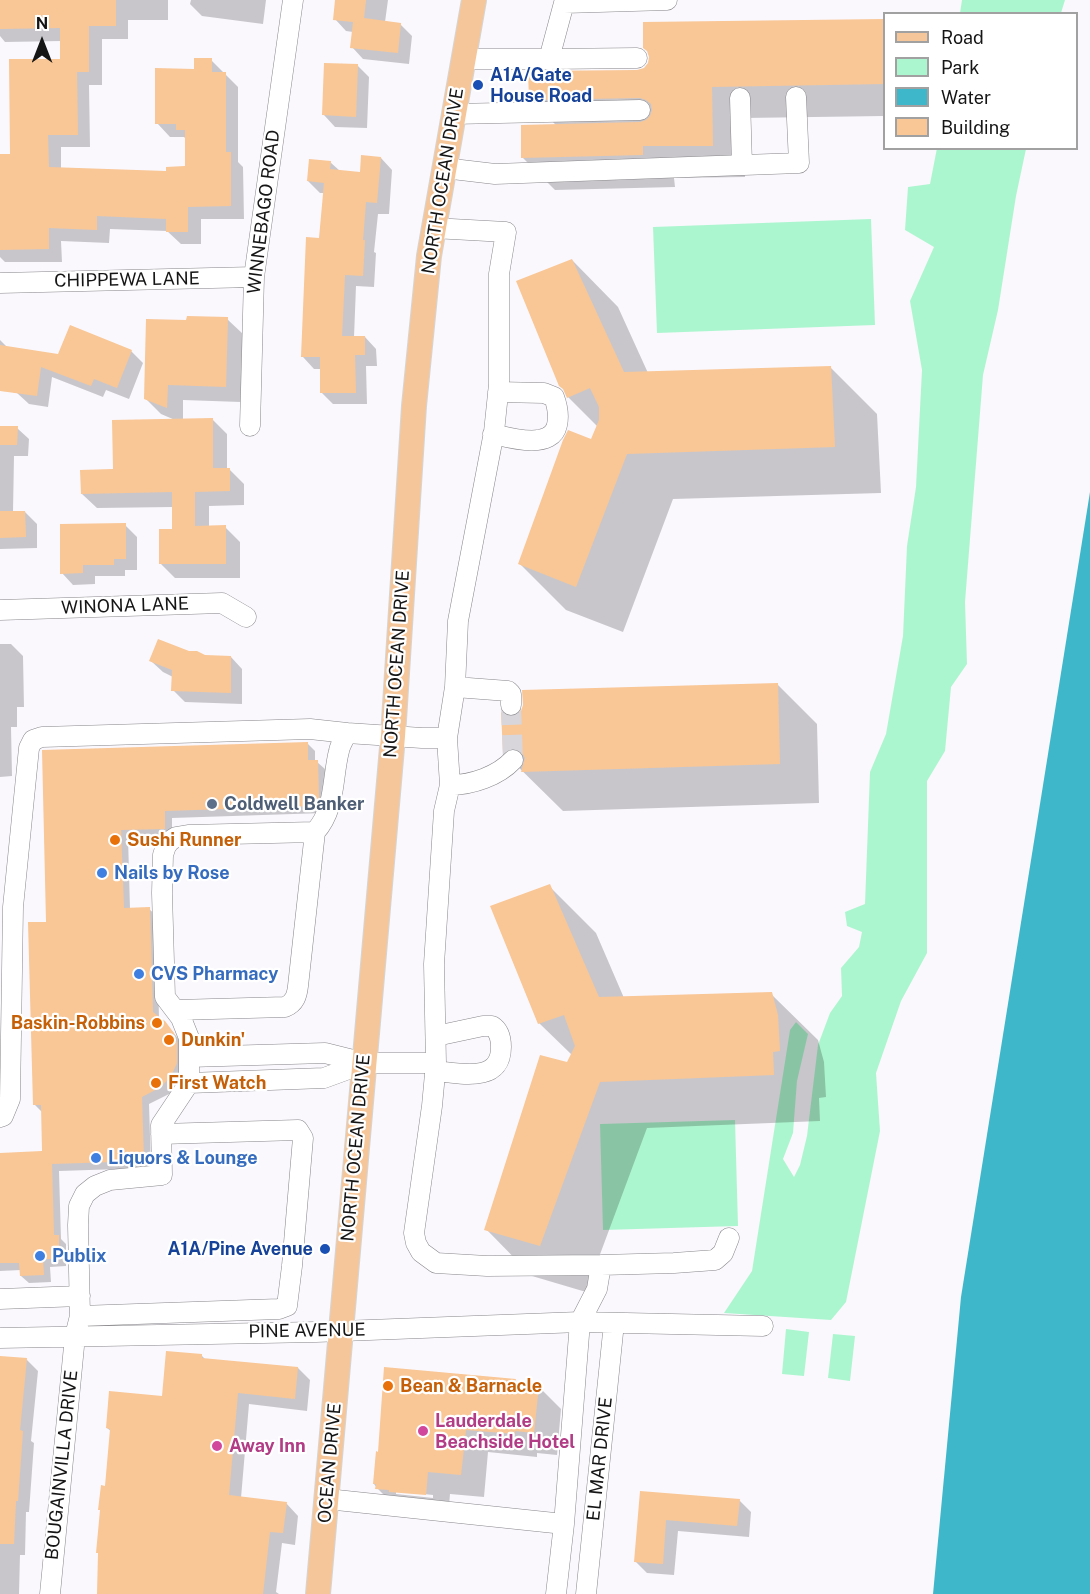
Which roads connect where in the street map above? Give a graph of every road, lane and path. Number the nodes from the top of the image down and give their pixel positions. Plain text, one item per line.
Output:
1 (293, 0) edge
2 (474, 0) edge
3 (667, 0) edge
4 (637, 58) dead end
5 (463, 59) junction
6 (549, 59) junction
7 (740, 98) dead end
8 (796, 98) dead end
9 (640, 110) dead end
10 (453, 114) junction
11 (742, 165) junction
12 (444, 168) junction
13 (433, 228) junction
14 (254, 277) junction
15 (0, 283) edge
16 (498, 392) junction
17 (250, 426) dead end
18 (493, 434) junction
19 (0, 610) edge
20 (246, 617) dead end
21 (455, 687) junction
22 (511, 705) dead end
23 (347, 733) junction
24 (393, 736) junction
25 (447, 738) junction
26 (513, 760) dead end
27 (450, 785) junction
28 (315, 832) junction
29 (176, 1011) junction
30 (436, 1036) junction
31 (189, 1057) junction
32 (365, 1063) junction
33 (435, 1067) junction
34 (189, 1083) junction
35 (0, 1117) edge
36 (161, 1134) junction
37 (729, 1239) dead end
38 (602, 1265) junction
39 (0, 1299) edge
40 (80, 1306) junction
41 (579, 1322) junction
42 (614, 1323) junction
43 (763, 1326) dead end
44 (341, 1331) junction
45 (75, 1336) junction
46 (0, 1338) edge
47 (327, 1499) junction
48 (564, 1524) junction
49 (50, 1594) edge
50 (318, 1594) edge
51 (556, 1594) edge
52 (586, 1594) edge

1 - 14 street, WINNEBAGO ROAD
2 - 5 main road, NORTH OCEAN DRIVE
3 - 6 street
4 - 6 street
5 - 6 street
5 - 10 main road, NORTH OCEAN DRIVE
7 - 11 street
8 - 11 street
9 - 10 street
10 - 12 main road, NORTH OCEAN DRIVE
11 - 12 street
12 - 13 main road, NORTH OCEAN DRIVE
13 - 16 street
13 - 24 main road, NORTH OCEAN DRIVE
14 - 15 street, CHIPPEWA LANE
14 - 17 street, WINNEBAGO ROAD
16 - 18 street
16 - 18 street
18 - 21 street
19 - 20 street, WINONA LANE
21 - 22 street
21 - 25 street
23 - 24 street
23 - 28 street
23 - 35 street
24 - 25 street
24 - 32 main road, NORTH OCEAN DRIVE
25 - 27 street
26 - 27 street
27 - 30 street
28 - 29 street
28 - 29 street
29 - 31 street
30 - 33 street
30 - 33 street
31 - 32 street
31 - 34 street
32 - 33 street
32 - 34 street
32 - 44 main road, NORTH OCEAN DRIVE
33 - 38 street
34 - 36 street
36 - 40 street, BOUGAINVILLA DRIVE
36 - 40 street
37 - 38 street
38 - 41 street
39 - 40 street
40 - 45 street, BOUGAINVILLA DRIVE
41 - 42 street, PINE AVENUE
41 - 44 street, PINE AVENUE
41 - 48 street, EL MAR DRIVE
42 - 43 street, PINE AVENUE
42 - 52 street, EL MAR DRIVE
44 - 45 street, PINE AVENUE
44 - 47 main road, OCEAN DRIVE
45 - 46 street, PINE AVENUE
45 - 49 street, BOUGAINVILLA DRIVE
47 - 48 street
47 - 50 main road, OCEAN DRIVE
48 - 51 street, EL MAR DRIVE

